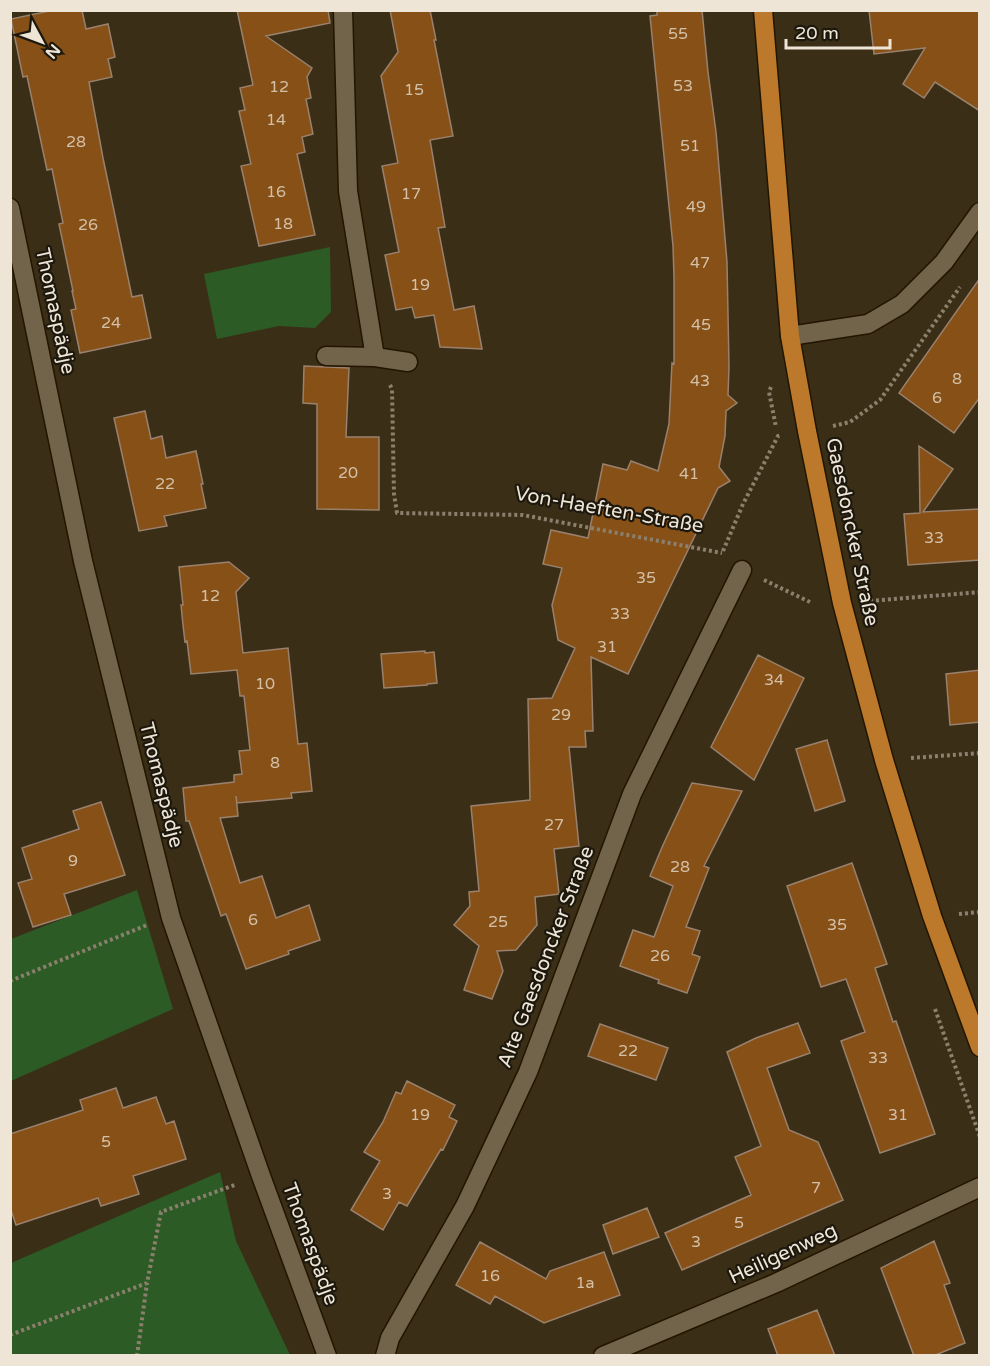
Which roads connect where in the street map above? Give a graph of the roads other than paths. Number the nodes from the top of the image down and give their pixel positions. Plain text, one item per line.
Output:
1 (343, 10) edge
2 (763, 10) edge
3 (10, 208) edge
4 (980, 213) edge
5 (15, 251) edge
6 (790, 336) junction
7 (326, 356) dead end
8 (375, 357) junction
9 (408, 362) dead end
10 (742, 570) road end
11 (980, 1047) edge
12 (980, 1187) edge
13 (633, 1350) edge
14 (327, 1356) edge
15 (385, 1356) edge
16 (603, 1356) edge

1 - 8 street
2 - 6 main road, Gaesdoncker Straße
3 - 5 street, Thomaspädje
4 - 6 street
5 - 14 street, Thomaspädje
6 - 11 main road, Gaesdoncker Straße
7 - 8 street
8 - 9 street
10 - 15 street, Alte Gaesdoncker Straße
12 - 13 street, Heiligenweg
13 - 16 street, Heiligenweg

